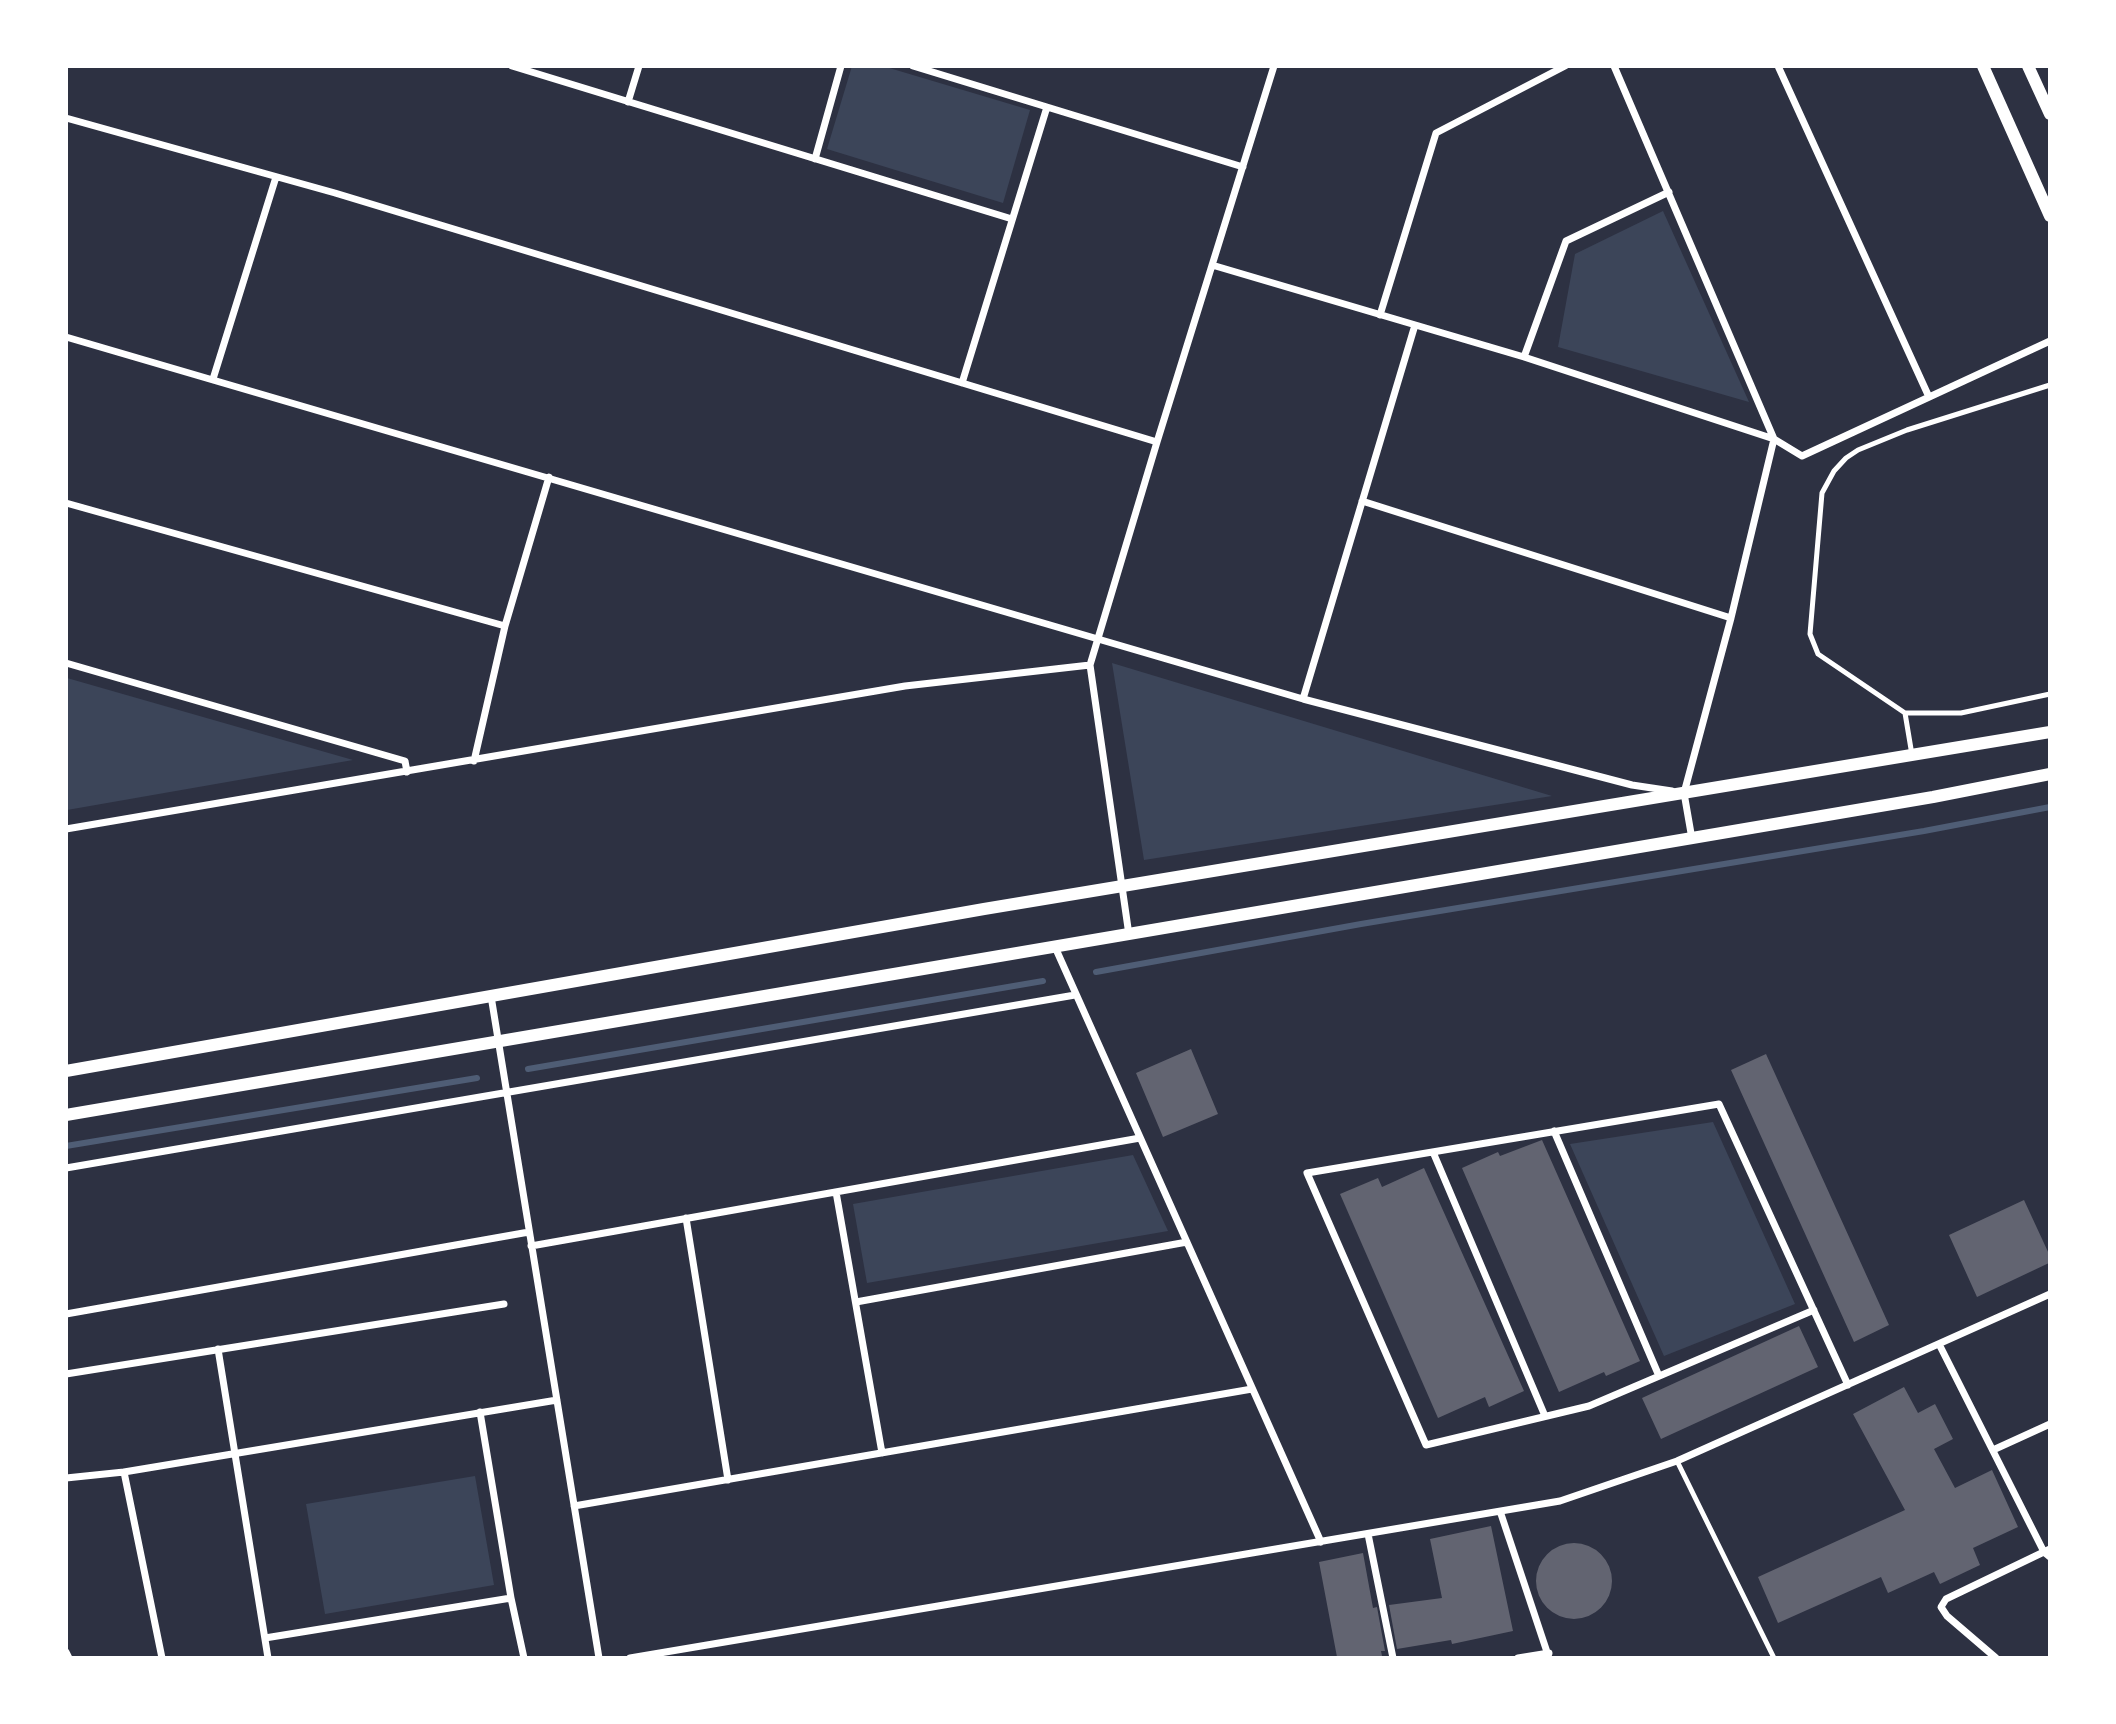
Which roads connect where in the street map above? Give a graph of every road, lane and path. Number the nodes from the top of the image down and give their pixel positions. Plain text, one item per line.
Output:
1 (512, 66) edge
2 (639, 66) edge
3 (841, 66) edge
4 (913, 66) edge
5 (1274, 66) edge
6 (1565, 66) edge
7 (1614, 66) edge
8 (1778, 66) edge
9 (1983, 66) edge
10 (2028, 66) edge
11 (628, 102) junction
12 (1048, 107) junction
13 (2049, 114) edge
14 (66, 118) edge
15 (815, 159) junction
16 (1243, 167) junction
17 (276, 177) junction
18 (1669, 192) junction
19 (2049, 216) edge
20 (1012, 219) junction
21 (1212, 265) junction
22 (1380, 315) junction
23 (1415, 325) junction
24 (66, 337) edge
25 (2049, 341) edge
26 (1524, 357) junction
27 (213, 379) junction
28 (962, 383) junction
29 (2049, 384) edge
30 (1928, 397) junction
31 (1774, 439) junction
32 (1157, 442) junction
33 (549, 477) junction
34 (1362, 501) junction
35 (66, 503) edge
36 (1731, 618) junction
37 (505, 626) junction
38 (1098, 638) junction
39 (66, 663) edge
40 (1090, 665) junction
41 (2049, 694) edge
42 (1303, 699) junction
43 (1905, 713) junction
44 (2049, 732) edge
45 (1912, 756) junction
46 (474, 761) junction
47 (407, 772) junction
48 (2049, 774) edge
49 (1684, 793) junction
50 (66, 829) edge
51 (1692, 839) junction
52 (1121, 886) junction
53 (1129, 935) junction
54 (1055, 947) junction
55 (1075, 995) junction
56 (491, 996) junction
57 (498, 1042) junction
58 (66, 1071) edge
59 (506, 1094) junction
60 (66, 1115) edge
61 (1554, 1132) junction
62 (1140, 1138) junction
63 (1433, 1152) junction
64 (66, 1168) edge
65 (836, 1192) junction
66 (686, 1218) junction
67 (529, 1232) junction
68 (1186, 1242) junction
69 (531, 1246) junction
70 (2049, 1294) edge
71 (856, 1302) junction
72 (504, 1304) dead end
73 (1814, 1310) junction
74 (66, 1314) edge
75 (1939, 1344) junction
76 (218, 1349) junction
77 (66, 1374) edge
78 (1659, 1376) junction
79 (1848, 1385) junction
80 (1252, 1389) junction
81 (556, 1399) junction
82 (480, 1412) junction
83 (1545, 1416) junction
84 (2049, 1424) edge
85 (1993, 1450) junction
86 (883, 1453) junction
87 (235, 1454) junction
88 (1677, 1461) junction
89 (124, 1472) junction
90 (66, 1478) edge
91 (728, 1480) junction
92 (574, 1506) junction
93 (1500, 1511) junction
94 (1368, 1534) junction
95 (1321, 1542) junction
96 (2048, 1553) edge
97 (511, 1598) junction
98 (265, 1638) junction
99 (66, 1652) edge
100 (1549, 1655) edge
101 (69, 1657) edge
102 (162, 1657) edge
103 (268, 1657) edge
104 (524, 1657) edge
105 (599, 1657) edge
106 (630, 1657) edge
107 (1393, 1657) edge
108 (1518, 1657) edge
109 (1774, 1657) edge
110 (1996, 1657) edge

1 - 11 street
2 - 11 street
3 - 15 street
4 - 12 street
5 - 16 street
6 - 22 street
7 - 18 street
8 - 30 street
9 - 19 street
10 - 13 street
11 - 15 street
12 - 16 street
12 - 20 street
14 - 17 street
15 - 20 street
16 - 21 street
17 - 27 street
17 - 28 street
18 - 26 street
18 - 31 street
20 - 28 street
21 - 22 street
21 - 32 street
22 - 23 street
23 - 26 street
23 - 34 street
24 - 27 street
25 - 30 street
26 - 31 street
27 - 33 street
28 - 32 street
29 - 43 lane
30 - 31 street
31 - 36 street
32 - 38 street
33 - 37 street
33 - 38 street
34 - 36 street
34 - 42 street
35 - 37 street
36 - 49 street
37 - 46 street
38 - 40 street
38 - 42 street
39 - 47 street
40 - 46 street
40 - 52 street
41 - 43 lane
42 - 49 street
43 - 45 lane
44 - 45 street
45 - 49 street
46 - 47 street
47 - 50 street
48 - 51 street
49 - 51 street
49 - 52 street
51 - 53 street
52 - 53 street
52 - 56 street
53 - 54 street
54 - 55 street
54 - 57 street
55 - 59 street
55 - 62 street
56 - 57 street
56 - 58 street
57 - 59 street
57 - 60 street
59 - 64 street
59 - 67 street
61 - 63 street
61 - 73 street
61 - 78 street
62 - 65 street
62 - 68 street
63 - 83 street
63 - 83 street
65 - 66 street
65 - 71 street
66 - 69 street
66 - 91 street
67 - 69 street
67 - 74 street
68 - 71 street
68 - 80 street
69 - 81 street
70 - 75 street
71 - 86 street
72 - 76 street
73 - 78 street
73 - 79 street
75 - 79 street
75 - 85 street
76 - 77 street
76 - 87 street
78 - 83 street
79 - 88 street
80 - 86 street
80 - 95 street
81 - 82 street
81 - 92 street
82 - 87 street
82 - 97 street
84 - 85 street
85 - 96 street
86 - 91 street
87 - 89 street
87 - 98 street
88 - 93 street
88 - 109 lane
89 - 90 street
89 - 102 street
91 - 92 street
92 - 105 street
93 - 94 street
93 - 100 street
94 - 95 street
94 - 107 street
95 - 106 street
96 - 110 street
97 - 98 street
97 - 104 street
98 - 103 street
99 - 101 street
100 - 108 street

